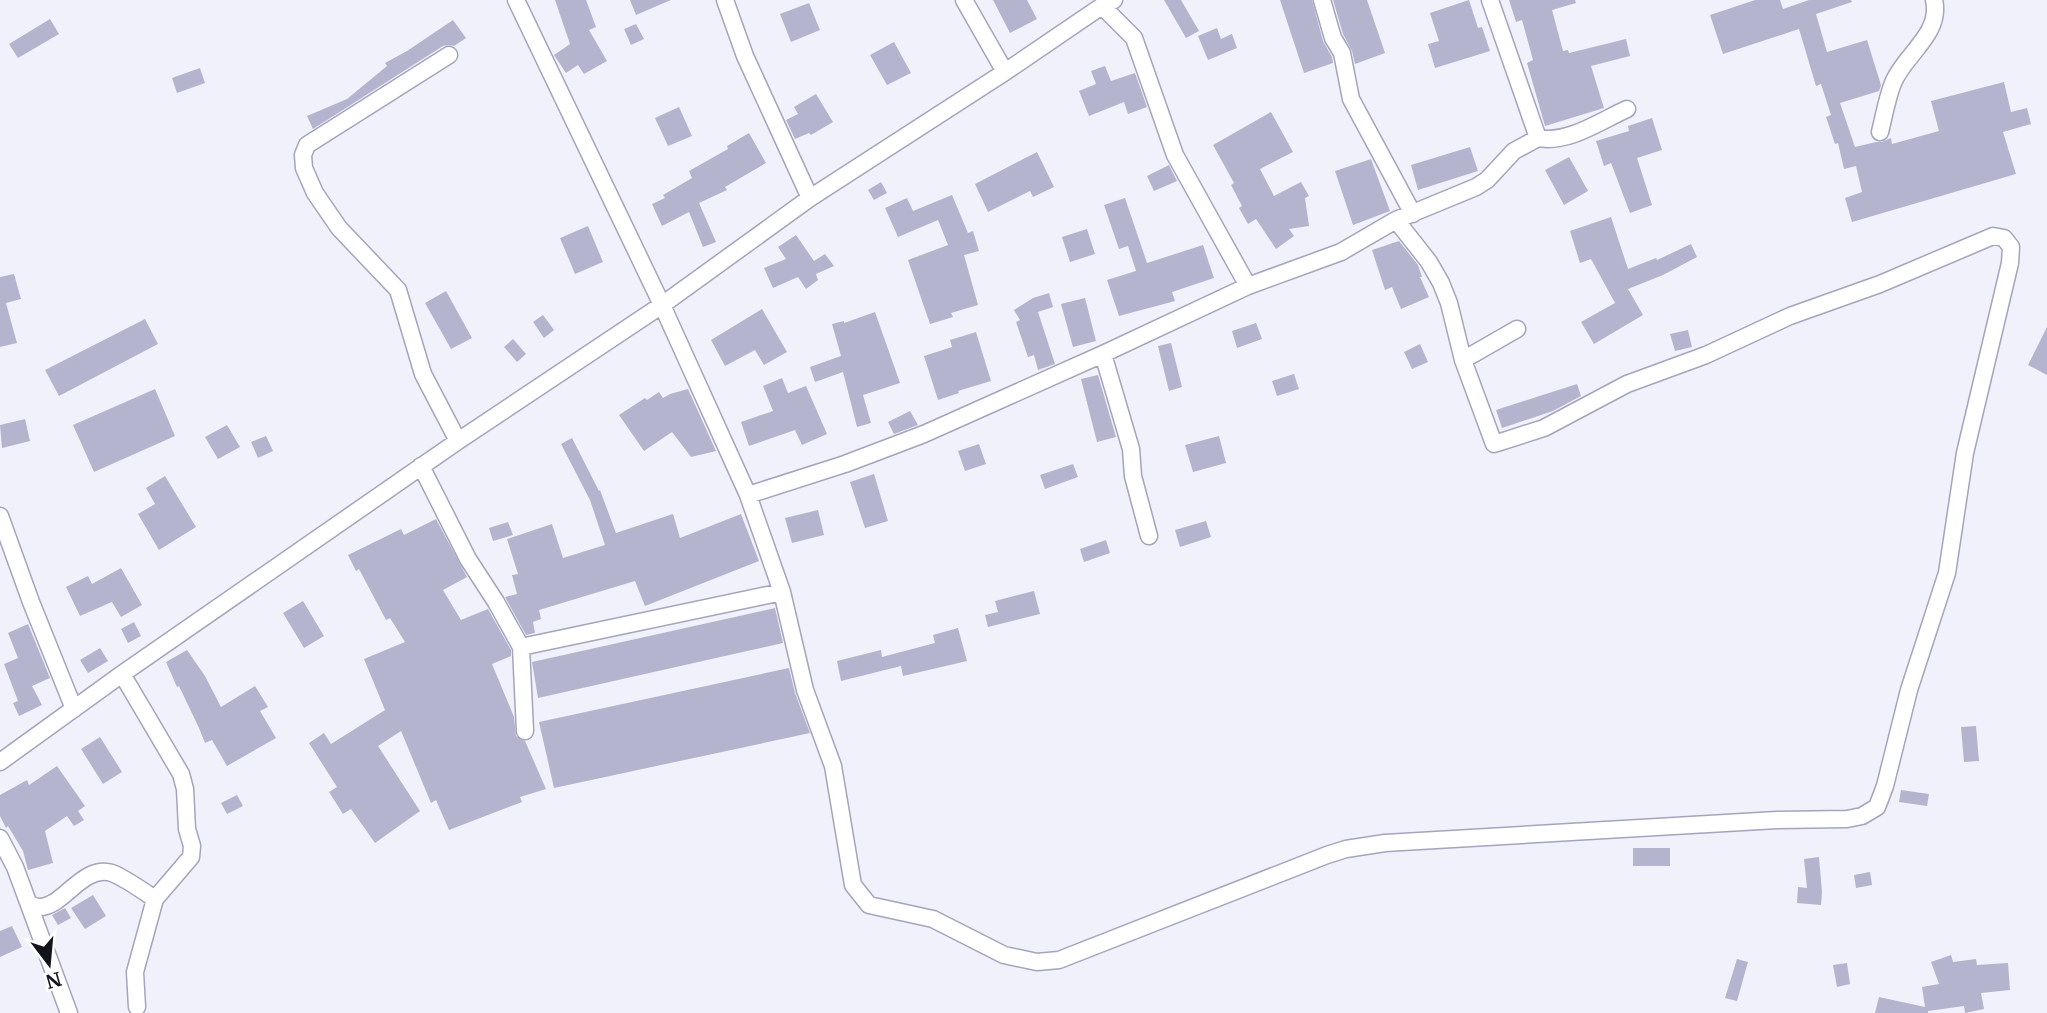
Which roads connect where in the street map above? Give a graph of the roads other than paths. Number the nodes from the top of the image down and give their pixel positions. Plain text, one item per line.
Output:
1 (516, 0) edge
2 (725, 0) edge
3 (964, 0) edge
4 (1322, 0) edge
5 (1490, 0) edge
6 (1934, 0) edge
7 (1108, 3) edge
8 (449, 55) dead end
9 (1005, 72) junction
10 (1627, 109) dead end
11 (1880, 132) dead end
12 (1538, 138) junction
13 (810, 198) junction
14 (1413, 214) junction
15 (1396, 220) junction
16 (1248, 286) junction
17 (662, 305) junction
18 (1517, 329) dead end
19 (1103, 354) junction
20 (1463, 360) junction
21 (458, 441) junction
22 (421, 466) junction
23 (748, 495) junction
24 (0, 516) edge
25 (1149, 536) dead end
26 (782, 592) junction
27 (521, 647) junction
28 (122, 674) junction
29 (74, 709) junction
30 (525, 731) dead end
31 (0, 762) edge
32 (0, 838) edge
33 (155, 899) junction
34 (29, 904) junction
35 (137, 1007) dead end
36 (69, 1013) edge

1 - 17 street
2 - 13 street
3 - 9 street
4 - 14 street
5 - 12 street
6 - 11 street
7 - 9 street
7 - 16 street
8 - 21 street
9 - 13 street
10 - 12 street
12 - 14 street
13 - 17 street
14 - 15 street
15 - 16 street
15 - 20 street
16 - 19 street
17 - 21 street
17 - 23 street
18 - 20 street
19 - 23 street
19 - 25 street
20 - 26 street
21 - 22 street
22 - 27 street
22 - 28 street
23 - 26 street
24 - 29 street
26 - 27 street
27 - 30 street
28 - 29 street
28 - 33 street
29 - 31 street
32 - 34 street
33 - 34 street
33 - 35 street
34 - 36 street

